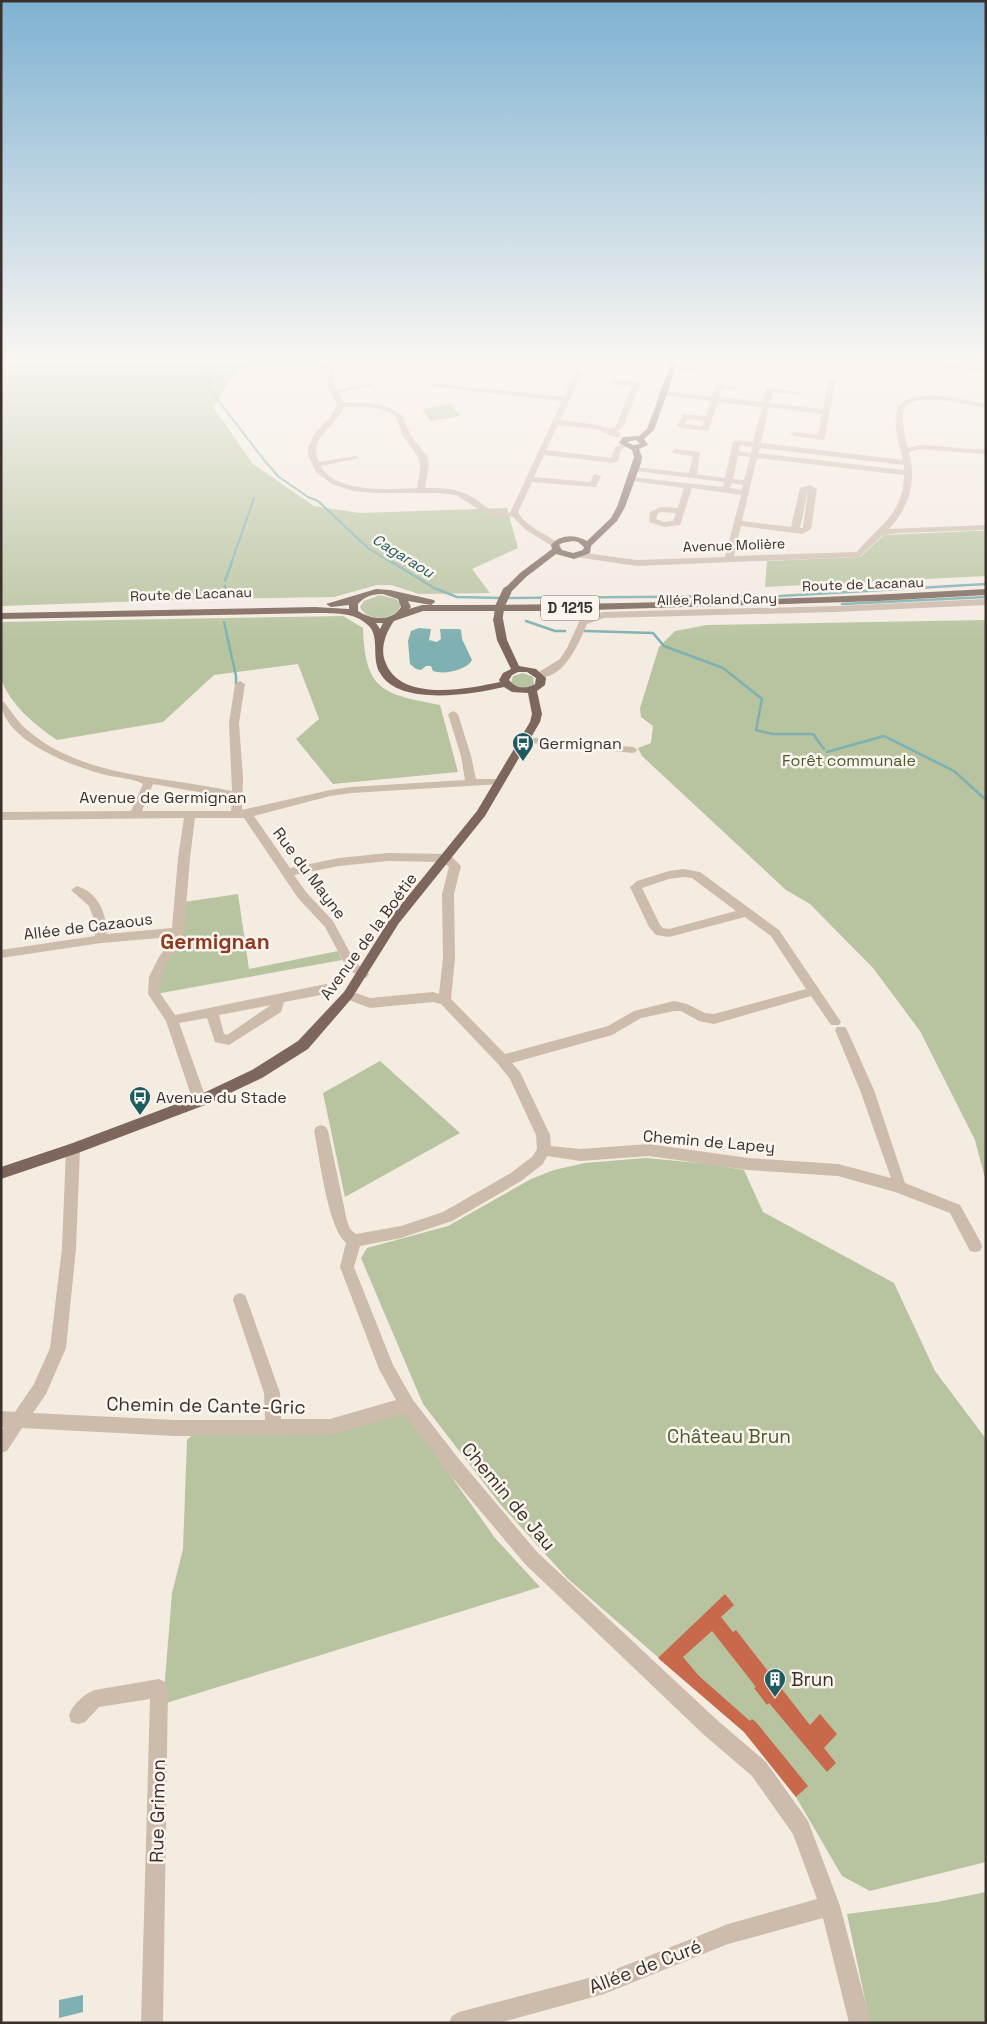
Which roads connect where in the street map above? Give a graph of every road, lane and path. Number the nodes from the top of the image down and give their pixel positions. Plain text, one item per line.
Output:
1 (312, 454) edge
2 (354, 454) edge
3 (422, 454) edge
4 (539, 454) edge
5 (560, 454) edge
6 (616, 454) edge
7 (637, 454) edge
8 (697, 454) edge
9 (735, 454) edge
10 (749, 454) edge
11 (835, 454) edge
12 (906, 454) edge
13 (754, 455) junction
14 (356, 458) junction
15 (907, 463) junction
16 (316, 465) junction
17 (361, 468) dead end
18 (635, 468) junction
19 (908, 473) junction
20 (692, 475) junction
21 (597, 476) dead end
22 (528, 479) junction
23 (632, 479) junction
24 (727, 480) junction
25 (748, 483) junction
26 (689, 486) junction
27 (421, 490) junction
28 (726, 490) junction
29 (745, 493) junction
30 (680, 511) dead end
31 (515, 515) junction
32 (738, 523) junction
33 (986, 527) edge
34 (602, 530) junction
35 (796, 530) junction
36 (881, 533) junction
37 (575, 539) junction
38 (555, 547) junction
39 (588, 547) junction
40 (566, 555) junction
41 (578, 555) junction
42 (729, 559) junction
43 (610, 560) junction
44 (540, 562) junction
45 (986, 592) edge
46 (402, 598) junction
47 (357, 599) junction
48 (740, 602) junction
49 (986, 602) edge
50 (354, 612) junction
51 (26, 615) junction
52 (1, 616) edge
53 (396, 617) junction
54 (364, 619) junction
55 (380, 637) junction
56 (516, 670) junction
57 (539, 675) junction
58 (240, 684) dead end
59 (505, 684) junction
60 (532, 689) junction
61 (1, 704) edge
62 (453, 714) dead end
63 (525, 740) junction
64 (633, 750) dead end
65 (238, 778) junction
66 (147, 780) junction
67 (501, 781) junction
68 (471, 783) junction
69 (208, 788) junction
70 (237, 796) junction
71 (135, 814) junction
72 (242, 815) junction
73 (1, 816) edge
74 (190, 816) junction
75 (446, 858) junction
76 (286, 873) junction
77 (77, 890) dead end
78 (747, 912) junction
79 (178, 932) junction
80 (101, 940) junction
81 (1, 954) edge
82 (363, 974) junction
83 (326, 989) dead end
84 (814, 991) junction
85 (348, 996) junction
86 (278, 999) junction
87 (445, 1000) junction
88 (212, 1012) junction
89 (172, 1020) junction
90 (503, 1060) junction
91 (200, 1101) junction
92 (321, 1131) dead end
93 (73, 1149) junction
94 (544, 1150) junction
95 (1, 1173) edge
96 (897, 1186) junction
97 (354, 1241) junction
98 (975, 1246) dead end
99 (240, 1300) dead end
100 (407, 1405) junction
101 (1, 1418) edge
102 (19, 1420) junction
103 (273, 1427) junction
104 (1, 1445) edge
105 (78, 1716) dead end
106 (830, 1906) junction
107 (152, 2023) edge
108 (459, 2023) edge
109 (860, 2023) edge

1 - 16 street
2 - 14 street
3 - 27 street
4 - 22 street
5 - 6 street
7 - 18 main road
8 - 20 street
9 - 24 street
10 - 13 street
11 - 15 street
12 - 15 street
13 - 19 street
13 - 25 street
14 - 16 street
14 - 17 street
15 - 19 street
16 - 27 street
18 - 20 street
18 - 23 main road
19 - 36 street
20 - 24 street
21 - 22 street
22 - 31 street
23 - 26 street
23 - 34 main road
24 - 25 street
24 - 28 street
25 - 29 street
26 - 28 street
26 - 30 street
27 - 31 street
28 - 29 street
29 - 32 street
31 - 38 street
32 - 35 street
32 - 42 street
33 - 36 street
34 - 37 main road
34 - 39 main road
35 - 35 street
36 - 42 street, Avenue Molière
37 - 38 main road
37 - 39 main road
38 - 40 main road
38 - 44 main road
39 - 41 main road
39 - 43 street, Avenue Molière
40 - 41 main road
40 - 44 main road
41 - 43 street, Avenue Molière
42 - 43 street, Avenue Molière
44 - 56 main road, bridge
45 - 48 main road, Route de Lacanau / D 1215
46 - 47 main road, Route de Lacanau
46 - 48 main road, Route de Lacanau / D 1215
46 - 53 main road
47 - 50 main road
47 - 51 main road, Route de Lacanau
48 - 53 main road, Route de Lacanau / D 1215
49 - 57 street, Allée Roland Cany
50 - 51 main road, Route de Lacanau
50 - 54 main road
51 - 52 main road, Route de Lacanau
53 - 54 main road, Route de Lacanau
53 - 55 main road
54 - 55 main road
55 - 59 main road
56 - 57 main road
56 - 59 main road
57 - 60 main road
58 - 65 street
59 - 60 main road
60 - 63 main road, Avenue de la Boétie
61 - 66 street
62 - 68 street
63 - 64 street
63 - 67 main road, Avenue de la Boétie
65 - 69 street
65 - 70 street
66 - 69 street
66 - 71 street
67 - 68 street, Avenue de Germignan
67 - 75 main road, Avenue de la Boétie
68 - 72 street, Avenue de Germignan
69 - 70 street
70 - 72 street
71 - 73 street, Avenue de Germignan
71 - 74 street, Avenue de Germignan
72 - 74 street, Avenue de Germignan
72 - 76 street, Rue du Mayne
74 - 79 street
75 - 76 street
75 - 82 main road, Avenue de la Boétie
75 - 87 street
76 - 82 street, Rue du Mayne
77 - 80 street
78 - 78 street
78 - 84 street
79 - 80 street, Allée de Cazaous
79 - 89 street
80 - 81 street, Allée de Cazaous
82 - 85 main road, Avenue de la Boétie
83 - 86 street
84 - 90 street
84 - 96 street
85 - 87 street
85 - 91 main road, Avenue de la Boétie
86 - 88 street
86 - 88 street
87 - 90 street
88 - 89 street
89 - 91 street
90 - 94 street
91 - 93 main road, Avenue de la Boétie
92 - 97 street
93 - 95 main road, Avenue de la Boétie
93 - 102 street
94 - 96 street, Chemin de Lapey
94 - 97 street
96 - 98 street, Chemin de Lapey
97 - 100 street, Chemin de Jau
99 - 103 street
100 - 103 street, Chemin de Cante-Gric
100 - 106 street, Chemin de Jau
101 - 102 street, Chemin de Cante-Gric
102 - 103 street, Chemin de Cante-Gric
102 - 104 street
105 - 107 street, Rue Grimon
106 - 108 street, Allée de Curé
106 - 109 street, Chemin de Jau

